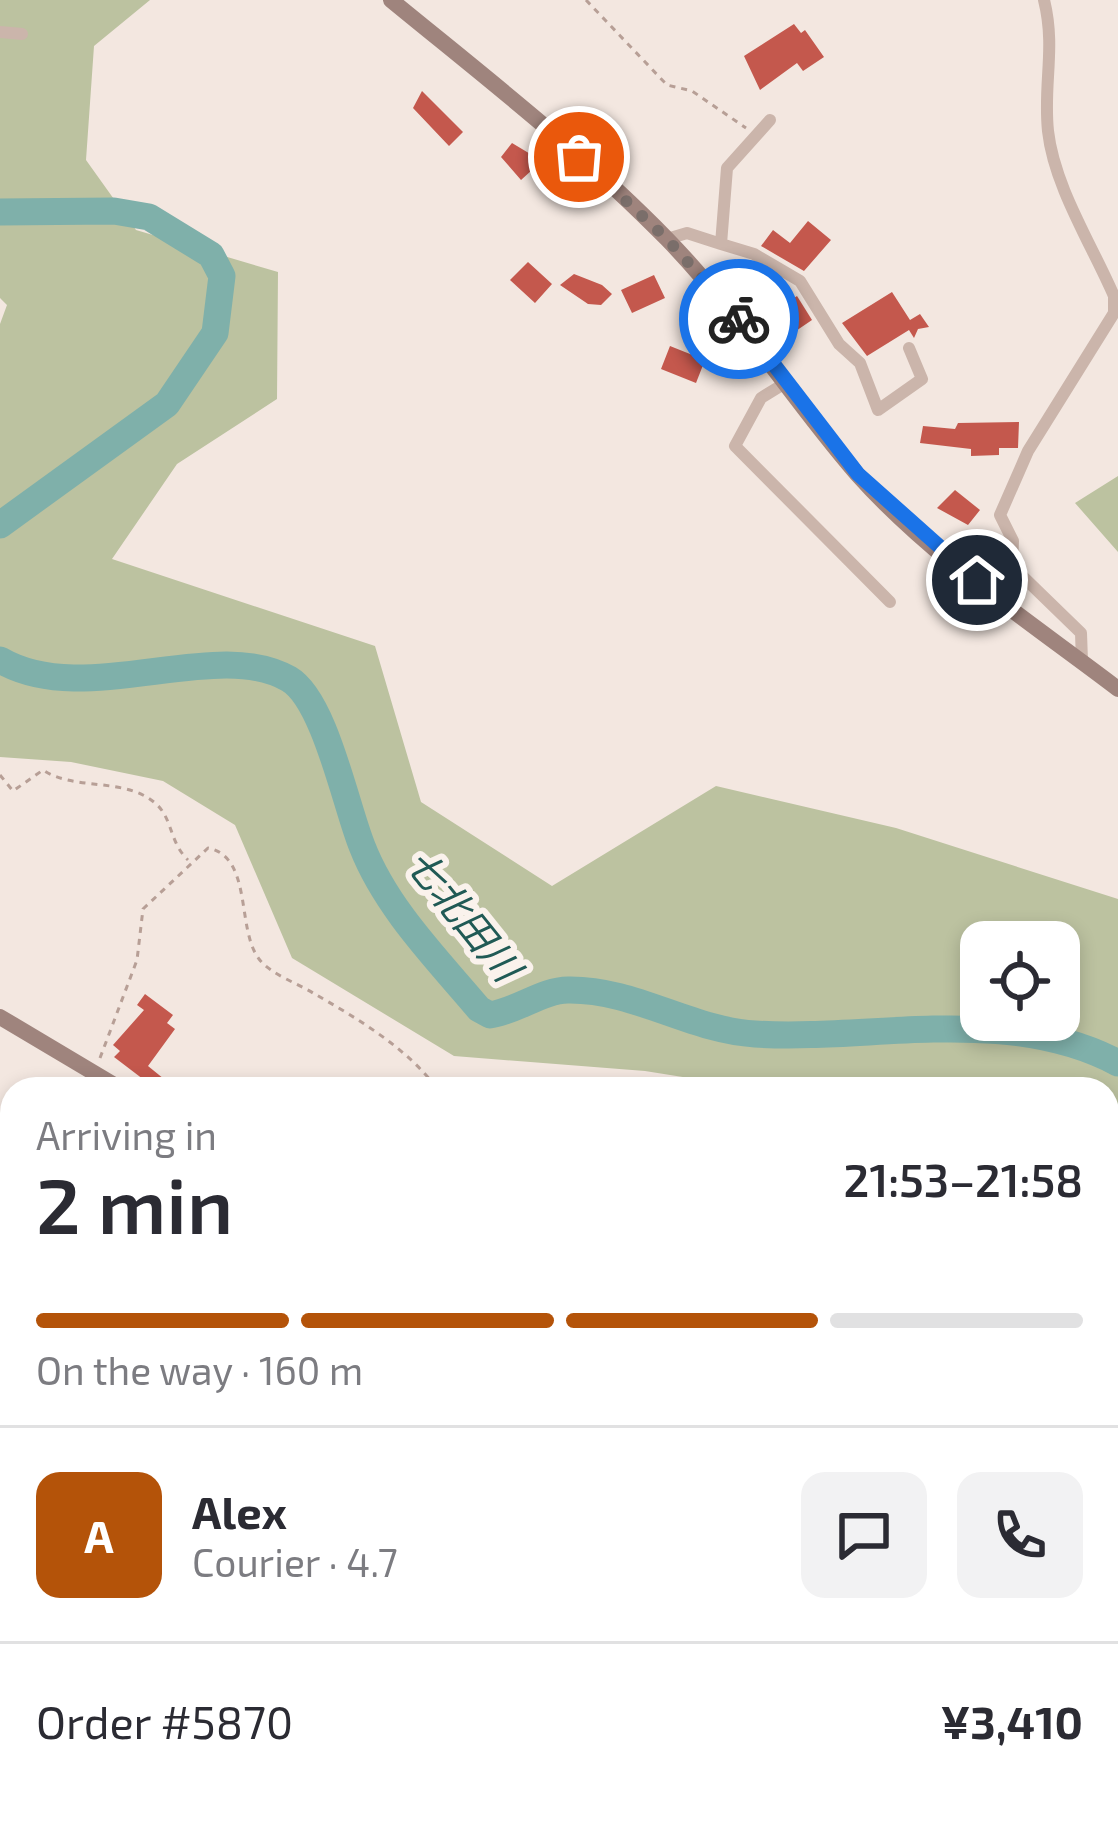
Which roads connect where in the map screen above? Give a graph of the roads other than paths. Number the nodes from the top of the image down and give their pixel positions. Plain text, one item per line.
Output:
1 (391, 0) edge
2 (1044, 0) edge
3 (0, 32) edge
4 (22, 34) dead end
5 (770, 120) dead end
6 (667, 239) junction
7 (722, 244) junction
8 (909, 349) dead end
9 (787, 382) junction
10 (890, 602) dead end
11 (1082, 661) junction
12 (1118, 689) edge
13 (0, 1017) edge
14 (104, 1077) edge

1 - 6 main road
2 - 11 street
3 - 4 street
5 - 7 street
6 - 7 street
6 - 9 main road
7 - 8 street
9 - 10 street
9 - 11 main road
11 - 12 main road
13 - 14 main road

